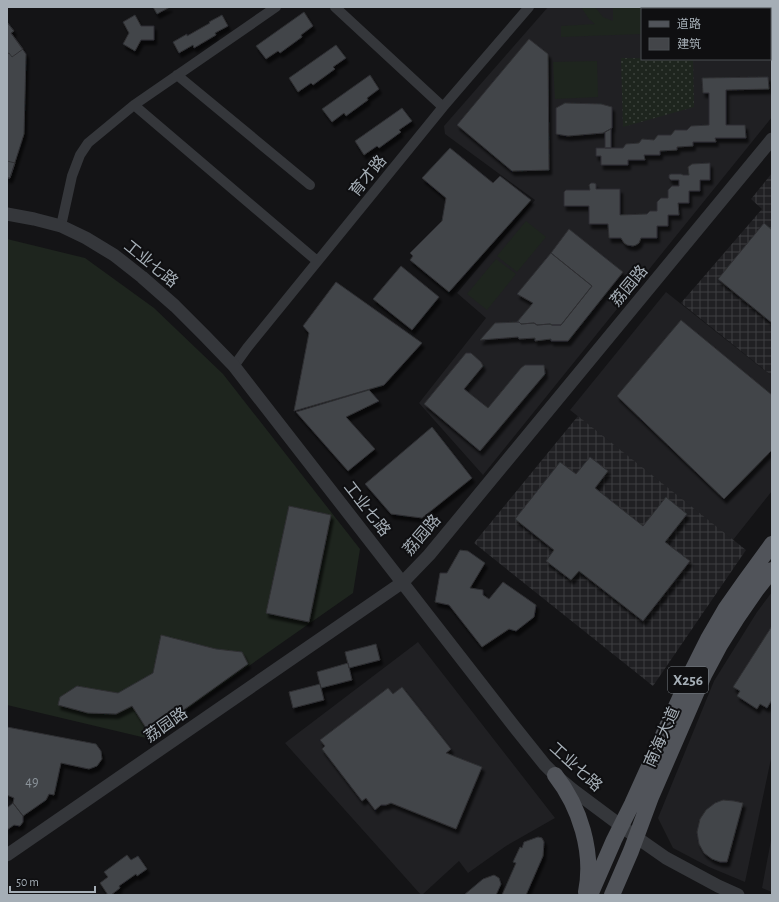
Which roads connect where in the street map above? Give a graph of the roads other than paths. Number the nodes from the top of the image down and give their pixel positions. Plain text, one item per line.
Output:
1 (276, 7) edge
2 (335, 7) edge
3 (529, 7) edge
4 (177, 75) junction
5 (134, 106) junction
6 (443, 107) junction
7 (772, 140) edge
8 (310, 185) dead end
9 (7, 214) edge
10 (61, 226) junction
11 (318, 262) junction
12 (234, 366) junction
13 (772, 544) edge
14 (772, 570) edge
15 (402, 582) junction
16 (555, 775) junction
17 (621, 826) junction
18 (636, 837) junction
19 (7, 855) edge
20 (586, 895) edge
21 (590, 895) edge
22 (612, 895) edge
23 (738, 895) edge

1 - 4 street
2 - 6 street
3 - 6 street, 育才路
4 - 5 street
4 - 8 street
5 - 10 street
5 - 11 street
6 - 11 street, 育才路
7 - 15 street, 荔园路
9 - 10 street, 工业七路
10 - 12 street, 工业七路
11 - 12 street, 育才路
12 - 15 street, 工业七路
13 - 17 main road, 南海大道 / X256
14 - 18 main road, 南海大道 / X256
15 - 16 street, 工业七路
15 - 19 street, 荔园路
16 - 17 street, 工业七路
16 - 20 main road
17 - 18 street, 工业七路
17 - 21 main road, 南海大道 / X256
18 - 22 main road, 南海大道 / X256
18 - 23 street, 工业七路

